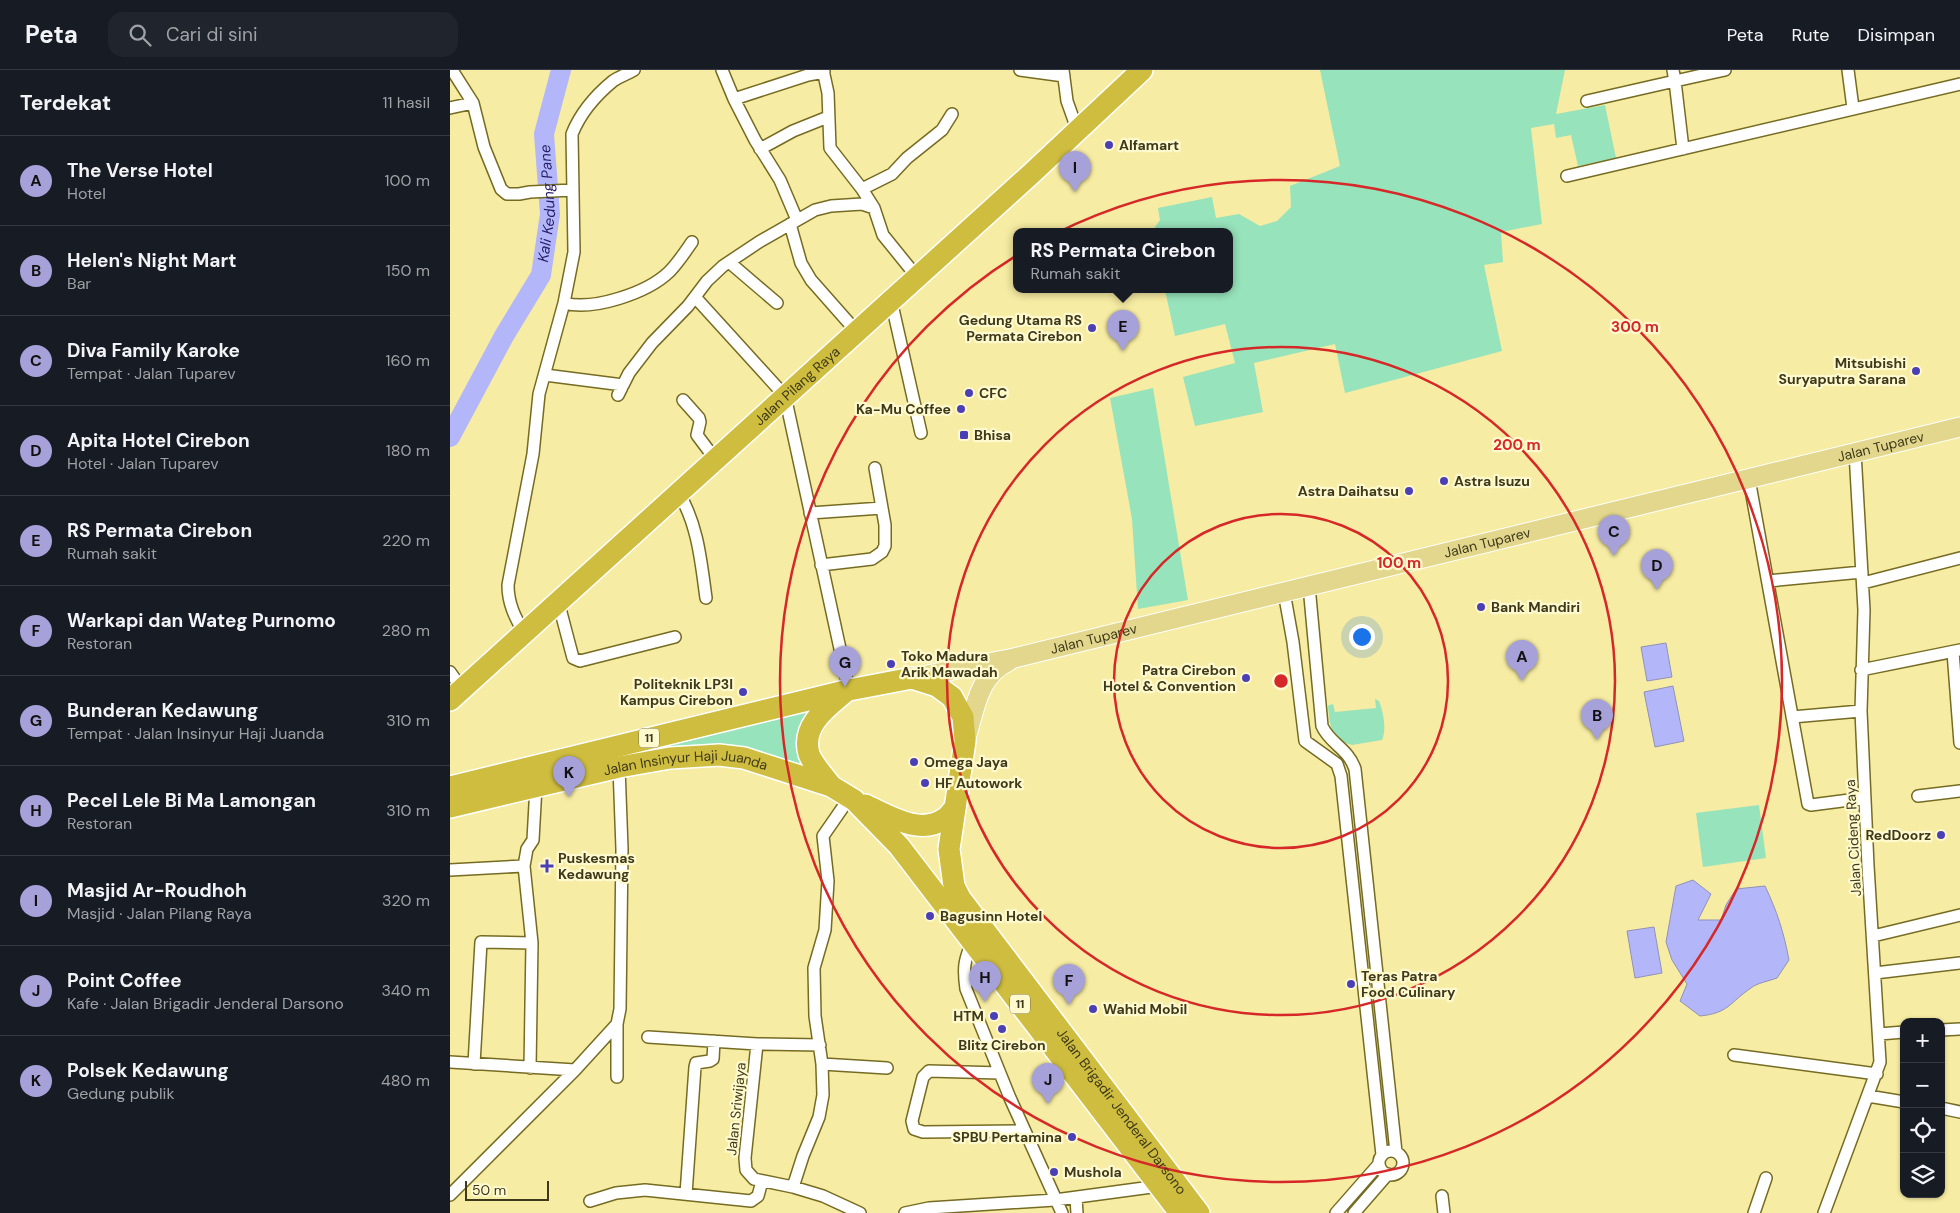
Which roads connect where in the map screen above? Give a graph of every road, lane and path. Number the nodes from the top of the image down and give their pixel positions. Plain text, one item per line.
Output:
1 (452, 70) edge
2 (634, 70) edge
3 (722, 70) edge
4 (1020, 70) edge
5 (1142, 70) edge
6 (1725, 70) edge
7 (1848, 70) edge
8 (824, 71) edge
9 (1063, 73) edge
10 (1674, 76) edge
11 (1960, 84) edge
12 (734, 99) junction
13 (1587, 102) dead end
14 (473, 103) junction
15 (450, 108) edge
16 (1853, 108) junction
17 (952, 114) dead end
18 (828, 117) junction
19 (1077, 129) junction
20 (760, 148) junction
21 (1683, 149) junction
22 (1567, 176) dead end
23 (862, 189) junction
24 (573, 190) junction
25 (874, 208) junction
26 (794, 222) junction
27 (692, 242) dead end
28 (730, 262) junction
29 (917, 277) junction
30 (695, 297) junction
31 (891, 300) junction
32 (564, 303) junction
33 (777, 303) dead end
34 (856, 331) junction
35 (545, 375) junction
36 (785, 396) junction
37 (683, 400) dead end
38 (1960, 427) edge
39 (921, 434) dead end
40 (1855, 452) junction
41 (715, 459) junction
42 (876, 468) dead end
43 (1749, 478) junction
44 (678, 492) junction
45 (882, 508) junction
46 (810, 513) junction
47 (1960, 558) edge
48 (821, 565) junction
49 (1863, 578) junction
50 (1768, 581) junction
51 (1309, 595) junction
52 (706, 598) dead end
53 (1286, 600) junction
54 (558, 601) junction
55 (524, 633) junction
56 (675, 637) dead end
57 (1956, 651) edge
58 (1014, 658) junction
59 (1862, 670) junction
60 (912, 678) junction
61 (454, 687) edge
62 (849, 690) junction
63 (1861, 711) junction
64 (1792, 717) junction
65 (965, 741) junction
66 (1960, 743) edge
67 (618, 767) junction
68 (536, 786) junction
69 (831, 786) junction
70 (450, 787) edge
71 (1960, 791) edge
72 (1918, 796) dead end
73 (852, 798) junction
74 (1865, 798) junction
75 (450, 807) edge
76 (955, 808) junction
77 (524, 866) junction
78 (1365, 866) junction
79 (1351, 867) junction
80 (450, 870) edge
81 (1367, 884) junction
82 (1353, 885) junction
83 (1960, 915) edge
84 (1873, 936) junction
85 (972, 940) junction
86 (532, 943) junction
87 (1960, 963) edge
88 (1876, 973) junction
89 (1038, 1015) junction
90 (617, 1024) junction
91 (1960, 1029) edge
92 (1945, 1030) edge
93 (1900, 1032) edge
94 (1879, 1034) junction
95 (648, 1037) dead end
96 (714, 1041) junction
97 (757, 1044) junction
98 (820, 1046) junction
99 (1734, 1054) dead end
100 (450, 1062) edge
101 (474, 1064) junction
102 (822, 1064) junction
103 (530, 1068) junction
104 (887, 1068) dead end
105 (575, 1070) junction
106 (1000, 1073) junction
107 (1877, 1074) junction
108 (617, 1077) dead end
109 (1868, 1096) junction
110 (1102, 1098) junction
111 (1900, 1101) edge
112 (1945, 1109) edge
113 (1960, 1112) edge
114 (1025, 1130) junction
115 (1396, 1152) junction
116 (1381, 1159) junction
117 (1388, 1174) junction
118 (1766, 1178) dead end
119 (762, 1181) junction
120 (1159, 1186) junction
121 (793, 1187) junction
122 (686, 1194) junction
123 (450, 1195) edge
124 (1442, 1196) dead end
125 (1076, 1198) junction
126 (1055, 1200) junction
127 (590, 1201) dead end
128 (1180, 1204) edge
129 (928, 1210) edge
130 (856, 1212) edge
131 (905, 1213) edge
132 (1062, 1213) edge
133 (1077, 1213) edge
134 (1199, 1213) edge
135 (1336, 1213) edge
136 (1354, 1213) edge
137 (1444, 1213) edge
138 (1754, 1213) edge
139 (1824, 1213) edge

1 - 14 street
2 - 24 street
3 - 12 street
4 - 9 street
5 - 19 highway, Jalan Pilang Raya
6 - 10 street
7 - 16 street
8 - 12 street
8 - 18 street
9 - 19 street
10 - 13 street
10 - 21 street
11 - 16 street
12 - 20 street
14 - 15 street
14 - 24 street
16 - 21 street
17 - 23 street
18 - 20 street
18 - 23 street
19 - 29 highway, Jalan Pilang Raya
20 - 26 street
21 - 22 street
23 - 25 street
24 - 32 street
25 - 26 street
25 - 29 street
26 - 28 street
26 - 34 street
27 - 32 street
28 - 30 street
28 - 33 street
29 - 31 highway, Jalan Pilang Raya
30 - 35 street
30 - 36 street
31 - 34 highway, Jalan Pilang Raya
31 - 39 street
32 - 35 street
34 - 36 highway, Jalan Pilang Raya
35 - 55 street
36 - 41 highway, Jalan Pilang Raya
36 - 46 street
37 - 41 street
38 - 40 main road, Jalan Tuparev
40 - 43 main road, Jalan Tuparev
40 - 49 street, Jalan Cideng Raya
41 - 44 highway, Jalan Pilang Raya
42 - 45 street
43 - 50 street
43 - 51 main road, Jalan Tuparev
44 - 52 street
44 - 54 highway, Jalan Pilang Raya
45 - 46 street
45 - 48 street
46 - 48 street
47 - 49 street
48 - 62 street
49 - 50 street
49 - 59 street, Jalan Cideng Raya
50 - 64 street
51 - 53 main road, Jalan Tuparev
51 - 78 street
53 - 58 main road, Jalan Tuparev
53 - 79 street
54 - 55 highway, Jalan Pilang Raya
54 - 56 street
55 - 61 highway, Jalan Pilang Raya
57 - 59 street
57 - 66 street
58 - 60 main road, Jalan Tuparev
58 - 65 main road
59 - 63 street, Jalan Cideng Raya
60 - 62 highway, Jalan Insinyur Haji Juanda / 11
60 - 65 highway, 11
62 - 69 highway
62 - 70 highway, Jalan Insinyur Haji Juanda / 11
63 - 64 street
63 - 74 street, Jalan Cideng Raya
64 - 74 street
65 - 76 highway, Jalan Brigadir Jenderal Darsono / 11
67 - 68 highway, Jalan Insinyur Haji Juanda / 11
67 - 69 highway, Jalan Insinyur Haji Juanda / 11
67 - 90 street
68 - 75 highway, Jalan Insinyur Haji Juanda / 11
68 - 77 street
69 - 73 highway, Jalan Brigadir Jenderal Darsono / 11
71 - 72 street
73 - 76 highway
73 - 85 highway, Jalan Brigadir Jenderal Darsono / 11
73 - 98 street
74 - 84 street, Jalan Cideng Raya
76 - 89 highway, Jalan Brigadir Jenderal Darsono / 11
77 - 80 street
77 - 86 street
78 - 79 street
78 - 81 street
79 - 82 street
81 - 82 street
81 - 115 street
82 - 116 street
83 - 84 street
84 - 88 street, Jalan Cideng Raya
85 - 89 highway, Jalan Brigadir Jenderal Darsono / 11
85 - 106 street
86 - 101 street
86 - 103 street
87 - 88 street
88 - 94 street, Jalan Cideng Raya
89 - 110 highway, Jalan Brigadir Jenderal Darsono / 11
90 - 105 street
90 - 108 street
91 - 92 street
93 - 94 street
94 - 107 street, Jalan Cideng Raya
95 - 96 street, Jalan Sriwijaya
96 - 97 street, Jalan Sriwijaya
96 - 122 street
97 - 98 street
97 - 119 street, Jalan Sriwijaya
98 - 102 street
99 - 107 street
100 - 101 street
101 - 103 street
102 - 104 street
102 - 121 street
103 - 105 street
105 - 123 street
106 - 114 street
106 - 114 street
107 - 109 street, Jalan Cideng Raya
109 - 111 street
109 - 139 street, Jalan Cideng Raya
110 - 120 highway, Jalan Brigadir Jenderal Darsono / 11
110 - 128 highway, Jalan Brigadir Jenderal Darsono / 11
112 - 113 street
114 - 126 street
115 - 116 street
115 - 117 street
116 - 117 street
116 - 135 street
117 - 136 street
118 - 138 street
119 - 121 street
119 - 122 street
120 - 125 street
120 - 128 highway, Jalan Brigadir Jenderal Darsono / 11
121 - 130 street
122 - 127 street
124 - 137 street
125 - 126 street
125 - 133 street
126 - 129 street
126 - 132 street
128 - 134 highway, Jalan Brigadir Jenderal Darsono / 11
129 - 131 street

